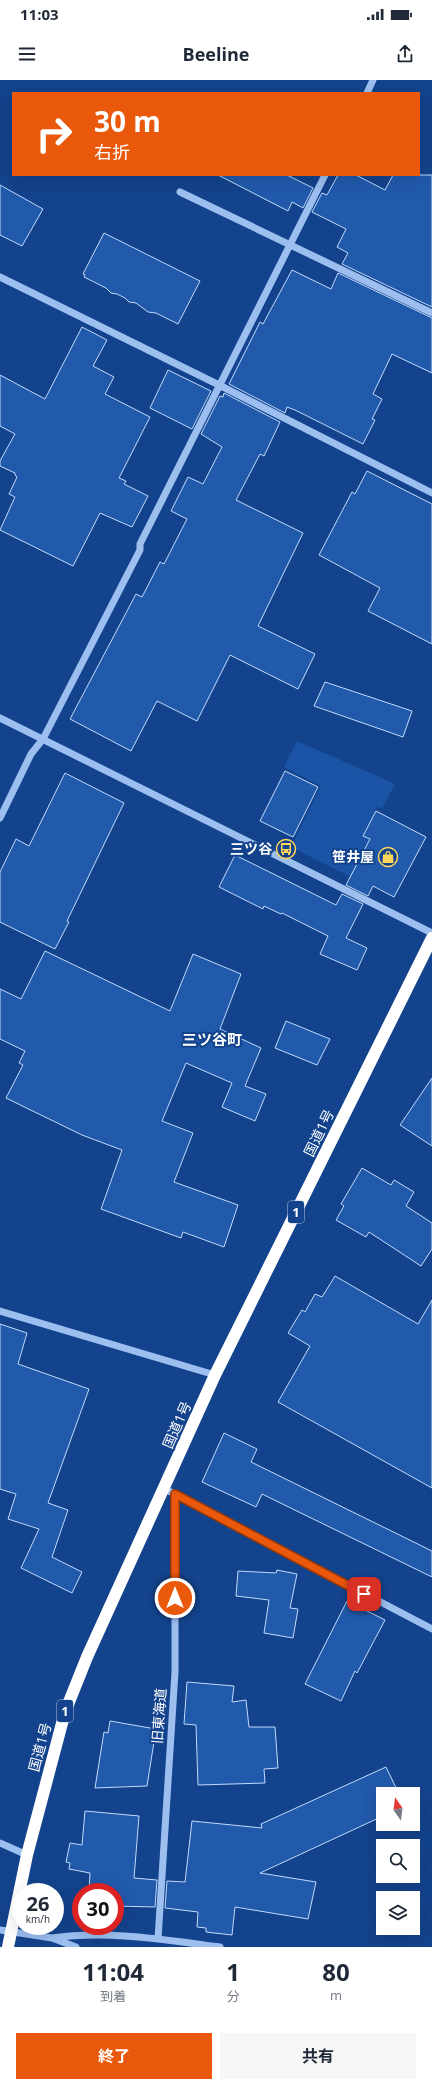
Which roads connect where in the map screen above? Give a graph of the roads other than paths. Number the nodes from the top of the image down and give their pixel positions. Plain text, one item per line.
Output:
1 (373, 80) edge
2 (367, 92) edge
3 (325, 176) edge
4 (180, 192) dead end
5 (290, 246) junction
6 (0, 277) edge
7 (432, 313) edge
8 (219, 385) junction
9 (432, 494) edge
10 (0, 718) edge
11 (43, 739) junction
12 (0, 818) edge
13 (432, 933) edge
14 (432, 938) edge
15 (0, 1311) edge
16 (215, 1375) junction
17 (170, 1491) junction
18 (432, 1629) edge
19 (0, 1843) edge
20 (27, 1855) junction
21 (5, 1931) edge
22 (52, 1938) junction
23 (158, 1939) junction
24 (8, 1947) edge
25 (76, 1947) edge
26 (220, 1947) edge

1 - 2 street
3 - 5 street
4 - 5 street
5 - 7 street
5 - 8 street
6 - 8 street
8 - 9 street
8 - 11 street
10 - 11 street
11 - 12 street
11 - 13 street
14 - 16 highway, 国道1号 / 1
15 - 16 street
16 - 17 highway, 国道1号 / 1
17 - 18 street
17 - 20 highway, 国道1号 / 1
17 - 23 street, 旧東海道
19 - 20 street
20 - 21 highway, 国道1号 / 1
21 - 22 street
21 - 24 highway, 国道1号 / 1
22 - 23 street
22 - 25 street
23 - 26 street

